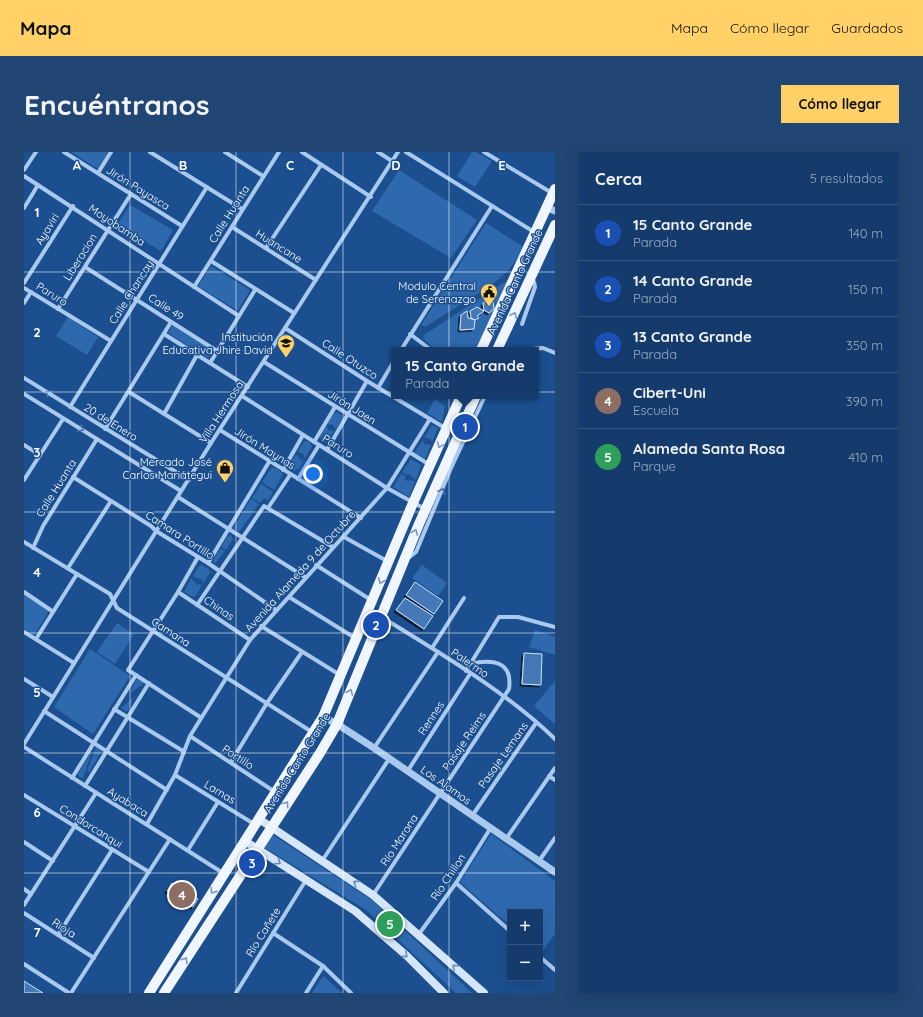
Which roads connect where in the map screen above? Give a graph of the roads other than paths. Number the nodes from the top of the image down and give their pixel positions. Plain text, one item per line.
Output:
1 (36, 152) edge
2 (64, 152) edge
3 (111, 152) edge
4 (150, 152) edge
5 (279, 152) edge
6 (302, 152) edge
7 (378, 152) edge
8 (398, 152) edge
9 (406, 152) edge
10 (484, 152) edge
11 (228, 153) edge
12 (158, 154) edge
13 (392, 161) junction
14 (321, 165) junction
15 (24, 170) edge
16 (98, 173) junction
17 (24, 176) edge
18 (263, 176) junction
19 (38, 185) junction
20 (207, 187) junction
21 (131, 194) junction
22 (370, 196) junction
23 (552, 201) edge
24 (73, 206) junction
25 (492, 206) junction
26 (24, 208) edge
27 (242, 208) junction
28 (555, 224) edge
29 (182, 226) junction
30 (232, 227) junction
31 (108, 230) junction
32 (534, 232) junction
33 (266, 248) junction
34 (211, 261) junction
35 (160, 264) junction
36 (85, 267) junction
37 (530, 278) junction
38 (316, 280) junction
39 (24, 283) edge
40 (194, 287) junction
41 (24, 288) edge
42 (256, 290) junction
43 (31, 292) junction
44 (138, 300) junction
45 (24, 303) edge
46 (58, 309) junction
47 (294, 314) junction
48 (239, 316) junction
49 (171, 322) junction
50 (522, 324) dead end
51 (285, 328) junction
52 (164, 334) junction
53 (410, 334) junction
54 (111, 341) junction
55 (403, 347) edge
56 (427, 347) edge
57 (482, 347) edge
58 (498, 347) edge
59 (539, 348) edge
60 (217, 351) junction
61 (555, 353) edge
62 (197, 356) junction
63 (264, 362) junction
64 (210, 363) junction
65 (391, 366) edge
66 (24, 378) edge
67 (367, 381) junction
68 (248, 387) junction
69 (378, 388) junction
70 (128, 392) junction
71 (24, 394) edge
72 (242, 396) junction
73 (391, 396) edge
74 (396, 399) edge
75 (475, 399) edge
76 (484, 399) edge
77 (456, 401) edge
78 (70, 407) junction
79 (335, 407) junction
80 (164, 414) junction
81 (348, 415) junction
82 (63, 419) junction
83 (430, 420) junction
84 (105, 429) junction
85 (446, 429) junction
86 (220, 430) junction
87 (303, 435) junction
88 (97, 439) junction
89 (314, 442) junction
90 (212, 443) junction
91 (24, 445) edge
92 (319, 445) junction
93 (327, 450) junction
94 (409, 453) junction
95 (40, 455) junction
96 (270, 462) junction
97 (430, 465) junction
98 (283, 470) junction
99 (290, 474) junction
100 (73, 477) junction
101 (298, 479) junction
102 (24, 480) edge
103 (189, 480) junction
104 (387, 488) junction
105 (181, 491) junction
106 (178, 497) junction
107 (111, 501) junction
108 (413, 503) junction
109 (268, 508) junction
110 (425, 509) junction
111 (361, 518) junction
112 (228, 530) junction
113 (156, 532) junction
114 (344, 536) junction
115 (241, 538) junction
116 (24, 542) edge
117 (333, 547) junction
118 (34, 548) junction
119 (198, 557) junction
120 (404, 560) junction
121 (388, 562) junction
122 (208, 563) junction
123 (316, 565) junction
124 (68, 568) junction
125 (219, 572) junction
126 (76, 574) junction
127 (305, 577) junction
128 (24, 592) edge
129 (178, 592) junction
130 (289, 597) junction
131 (464, 598) dead end
132 (113, 601) junction
133 (371, 604) junction
134 (197, 605) junction
135 (276, 610) junction
136 (52, 611) junction
137 (382, 616) junction
138 (261, 626) junction
139 (555, 627) edge
140 (153, 631) junction
141 (24, 632) edge
142 (356, 638) junction
143 (36, 639) junction
144 (250, 640) junction
145 (432, 648) junction
146 (302, 652) junction
147 (438, 652) junction
148 (74, 663) junction
149 (470, 664) junction
150 (468, 672) junction
151 (136, 675) junction
152 (340, 676) junction
153 (226, 678) junction
154 (24, 679) edge
155 (149, 683) junction
156 (53, 697) junction
157 (504, 698) junction
158 (267, 703) junction
159 (114, 709) junction
160 (44, 711) junction
161 (128, 717) junction
162 (200, 717) junction
163 (323, 717) junction
164 (536, 723) junction
165 (337, 724) junction
166 (314, 733) junction
167 (190, 736) junction
168 (555, 739) edge
169 (93, 742) junction
170 (24, 746) edge
171 (374, 748) junction
172 (106, 750) junction
173 (183, 751) junction
174 (389, 759) junction
175 (231, 762) junction
176 (555, 768) edge
177 (407, 772) junction
178 (175, 775) junction
179 (549, 776) junction
180 (72, 778) junction
181 (555, 780) edge
182 (84, 786) junction
183 (167, 790) junction
184 (276, 792) junction
185 (96, 793) junction
186 (24, 794) edge
187 (439, 794) junction
188 (218, 802) junction
189 (472, 816) junction
190 (257, 822) junction
191 (147, 824) junction
192 (75, 826) junction
193 (271, 827) junction
194 (490, 829) junction
195 (170, 838) junction
196 (555, 838) edge
197 (506, 839) junction
198 (245, 841) junction
199 (24, 842) edge
200 (257, 849) junction
201 (112, 850) junction
202 (188, 850) junction
203 (53, 861) junction
204 (322, 861) junction
205 (539, 861) junction
206 (149, 872) junction
207 (555, 872) edge
208 (223, 874) junction
209 (306, 880) junction
210 (456, 883) junction
211 (24, 889) edge
212 (31, 894) junction
213 (374, 895) junction
214 (24, 905) edge
215 (24, 913) edge
216 (507, 928) edge
217 (273, 933) junction
218 (419, 934) junction
219 (58, 935) junction
220 (94, 958) junction
221 (543, 960) edge
222 (24, 964) edge
223 (323, 966) junction
224 (555, 970) edge
225 (440, 991) edge
226 (70, 993) edge
227 (149, 993) edge
228 (164, 993) edge
229 (236, 993) edge
230 (306, 993) edge
231 (351, 993) edge
232 (484, 993) edge

1 - 15 street
2 - 16 street, Jirón Payasca
3 - 16 street
4 - 12 street
5 - 18 street, Calle Huanta
6 - 14 street
7 - 13 street
8 - 13 street, Villa Hermosa
9 - 25 street
10 - 23 street
11 - 18 street
12 - 20 street
13 - 22 street, Villa Hermosa
14 - 22 street
14 - 33 street
16 - 21 street, Jirón Payasca
17 - 19 street, Moyobamba
18 - 27 street, Calle Huanta
19 - 24 street, Moyobamba
19 - 26 street
20 - 27 street
20 - 29 street, Calle Chancay
21 - 29 street, Jirón Payasca
21 - 31 street, Liberacion
22 - 38 street, Villa Hermosa
23 - 32 main road, Avenida Canto Grande
24 - 31 street, Moyobamba
24 - 39 street, Ayaviri
25 - 32 street
25 - 53 street
27 - 30 street, Calle Huanta
28 - 37 main road, Avenida Canto Grande
29 - 35 street, Calle Chancay
30 - 33 street, Huancane
30 - 34 street, Calle Huanta
31 - 35 street, Moyobamba
31 - 36 street, Liberacion
32 - 57 main road, Avenida Canto Grande
33 - 38 street, Huancane
34 - 40 street, Calle Huanta
34 - 42 street
35 - 40 street, Moyobamba
35 - 44 street, Calle Chancay
36 - 44 street, Calle 49
36 - 46 street, Liberacion
37 - 50 street
58 -> 37 main road, Avenida Canto Grande
38 - 47 street, Villa Hermosa
40 - 48 street, Moyobamba
41 - 43 street, Paruro
42 - 47 street
42 - 48 street
43 - 45 street
43 - 46 street, Paruro
44 - 49 street, Calle 49
44 - 54 street, Calle Chancay
46 - 54 street, Paruro
47 - 51 street, Villa Hermosa
48 - 60 street
49 - 52 street
49 - 60 street, Calle 49
51 - 63 street, Villa Hermosa
51 - 67 street, Calle Otuzco
52 - 62 street
52 - 70 street
53 - 55 street
53 - 56 street
54 - 78 street, Calle Chancay
59 - 61 street
60 - 64 street
62 - 64 street
62 - 80 street
63 - 68 street, Villa Hermosa
63 - 79 street, Jirón Jaen
64 - 68 street
65 - 69 street
78 -> 66 street, 20 de Enero
67 - 69 street, Calle Otuzco
67 - 81 street
68 - 72 street, Villa Hermosa
69 - 73 street, Calle Otuzco
70 - 80 street
70 - 84 street
71 - 82 street, 20 de Enero
72 - 86 street, Villa Hermosa
72 - 87 street, Paruro
74 - 83 street, Calle Otuzco
75 - 110 main road, Avenida Canto Grande
120 -> 76 street
77 - 85 main road, Avenida Canto Grande
78 - 84 street, 20 de Enero
79 - 81 street, Jirón Jaen
79 - 89 street
80 - 90 street
81 - 93 street
81 - 94 street, Jirón Jaen
82 -> 88 street, 20 de Enero
82 - 95 street
83 - 85 street, Calle Otuzco
83 - 94 street, Avenida Alameda 9 de Octubre
84 - 103 street, 20 de Enero
85 -> 97 main road, Avenida Canto Grande
86 - 90 street, Villa Hermosa
86 - 96 street, Jirón Maynas
87 - 89 street, Paruro
87 - 98 street
88 - 100 street, Calle Huanta
88 - 105 street, 20 de Enero
89 - 92 street, Paruro
90 - 103 street, Villa Hermosa
91 - 95 street
92 - 93 street, Paruro
92 - 101 street
93 - 104 street, Paruro
94 - 97 street, Jirón Jaen
94 - 104 street, Avenida Alameda 9 de Octubre
95 - 102 street
96 - 98 street, Jirón Maynas
96 - 112 street
97 - 108 main road, Avenida Canto Grande
98 - 99 street, Jirón Maynas
99 - 101 street, Jirón Maynas
99 - 109 street
100 - 107 street, Camara Portillo
100 - 118 street, Calle Huanta
101 - 111 street, Jirón Maynas
103 - 105 street, Villa Hermosa
104 - 108 street, Paruro
104 - 111 street, Avenida Alameda 9 de Octubre
105 - 106 street, Villa Hermosa
106 - 112 street
106 - 113 street, Villa Hermosa
107 - 113 street, Camara Portillo
107 - 124 street
108 - 110 street, Paruro
108 - 121 main road, Avenida Canto Grande
109 - 115 street
109 - 117 street
120 -> 110 main road, Avenida Canto Grande
111 - 114 street, Avenida Alameda 9 de Octubre
112 - 115 street
112 - 122 street
113 - 119 street, Camara Portillo
113 - 132 street, Villa Hermosa
114 - 117 street, Avenida Alameda 9 de Octubre
114 - 121 street
115 - 125 street
115 - 127 street
116 - 118 street, Camana
117 - 123 street, Avenida Alameda 9 de Octubre
118 - 124 street, Camana
119 - 122 street, Camara Portillo
119 - 129 street
120 - 137 main road, Avenida Canto Grande
121 -> 133 main road, Avenida Canto Grande
122 - 125 street, Camara Portillo
123 - 127 street, Avenida Alameda 9 de Octubre
123 - 133 street, Palermo
124 - 126 street, Camana
125 - 134 street
125 - 135 street, Camara Portillo
126 - 132 street, Camana
126 - 136 street
127 - 130 street, Avenida Alameda 9 de Octubre
128 - 136 street
129 - 134 street, Chinas
129 - 140 street
130 - 135 street, Avenida Alameda 9 de Octubre
130 - 142 street
131 - 145 street
132 - 140 street, Camana
132 - 148 street, Villa Hermosa
133 - 137 street, Palermo
133 - 142 main road, Avenida Canto Grande
134 - 144 street, Chinas
135 - 138 street, Avenida Alameda 9 de Octubre
136 - 143 street
137 - 145 street, Palermo
165 -> 137 main road, Avenida Canto Grande
138 - 144 street, Avenida Alameda 9 de Octubre
138 - 146 street
139 - 149 street, Rennes
140 - 151 street
140 - 153 street, Camana
141 - 143 street
142 - 152 main road, Avenida Canto Grande
143 - 148 street
144 - 153 street, Avenida Alameda 9 de Octubre
145 - 147 street, Palermo
146 - 152 street
146 - 158 street
147 - 150 street, Palermo
147 - 171 street
148 - 156 street, Villa Hermosa
149 - 150 street, Rennes
149 - 157 street, Pasaje Reims
150 - 157 street, Palermo
150 - 177 street, Rennes
151 - 155 street
151 - 159 street
152 - 163 main road, Avenida Canto Grande
153 - 158 street, Camana
153 - 162 street, Avenida Alameda 9 de Octubre
154 - 156 street
155 - 161 street
155 - 162 street
156 - 160 street, Villa Hermosa
157 - 164 street, Palermo
157 - 187 street, Pasaje Reims
158 - 166 street, Camana
158 - 175 street
159 - 161 street
159 - 169 street
160 - 169 street
160 - 170 street, Villa Hermosa
161 - 172 street
161 - 173 street
162 - 167 street, Avenida Alameda 9 de Octubre
163 - 165 street, Los Alamos
163 - 166 main road, Avenida Canto Grande
164 - 168 street, Palermo
164 - 189 street, Pasaje Lemans
165 - 171 street, Los Alamos
193 -> 165 main road, Avenida Canto Grande
166 - 184 main road, Avenida Canto Grande
167 - 173 street, Avenida Alameda 9 de Octubre
167 - 175 street, Portillo
169 - 172 street
169 - 180 street
170 - 180 street, Ayabaca
171 - 174 street, Los Alamos
172 - 182 street
172 - 183 street
173 - 178 street, Avenida Alameda 9 de Octubre
174 - 177 street, Los Alamos
174 - 204 street
175 - 184 street, Portillo
176 - 179 street
177 - 187 street, Los Alamos
178 - 183 street, Avenida Alameda 9 de Octubre
178 - 188 street, Lamas
179 - 181 street
179 - 197 street
180 - 182 street, Ayabaca
182 - 185 street, Ayabaca
183 - 191 street, Avenida Alameda 9 de Octubre
184 - 190 main road, Avenida Canto Grande
185 - 191 street, Ayabaca
185 - 192 street
186 - 192 street, Condorcanqui
187 - 189 street, Los Alamos
187 - 213 street, Río Marona
188 - 190 street, Lamas
188 - 202 street
189 - 194 street, Los Alamos
190 - 193 main road
190 - 198 main road, Avenida Canto Grande
191 - 195 street, Ayabaca
192 - 201 street, Condorcanqui
192 - 203 street
193 - 200 main road, Avenida Canto Grande
193 - 204 main road
194 - 197 street, Los Alamos
194 - 210 street, Río Chillon
195 - 202 street, Ayabaca
195 - 206 street
196 - 205 street
197 - 205 street, Los Alamos
198 - 200 main road
198 - 208 main road, Avenida Canto Grande
199 - 203 street
200 -> 209 main road
228 -> 200 main road, Avenida Canto Grande
201 - 206 street, Condorcanqui
201 - 219 street
202 - 208 street, Ayabaca
203 - 212 street
213 -> 204 main road
205 - 207 street, Los Alamos
206 - 220 street
208 -> 227 main road, Avenida Canto Grande
209 - 217 street, Río Cañete
209 -> 225 main road
210 - 216 street
210 - 218 street, Río Chillon
211 - 212 street
212 - 214 street
213 - 218 main road
215 - 219 street, Rioja
217 - 223 street
217 - 229 street, Río Cañete
232 -> 218 main road
219 - 220 street, Rioja
220 - 226 street
221 - 224 street
222 - 226 street
223 - 230 street
223 - 231 street

